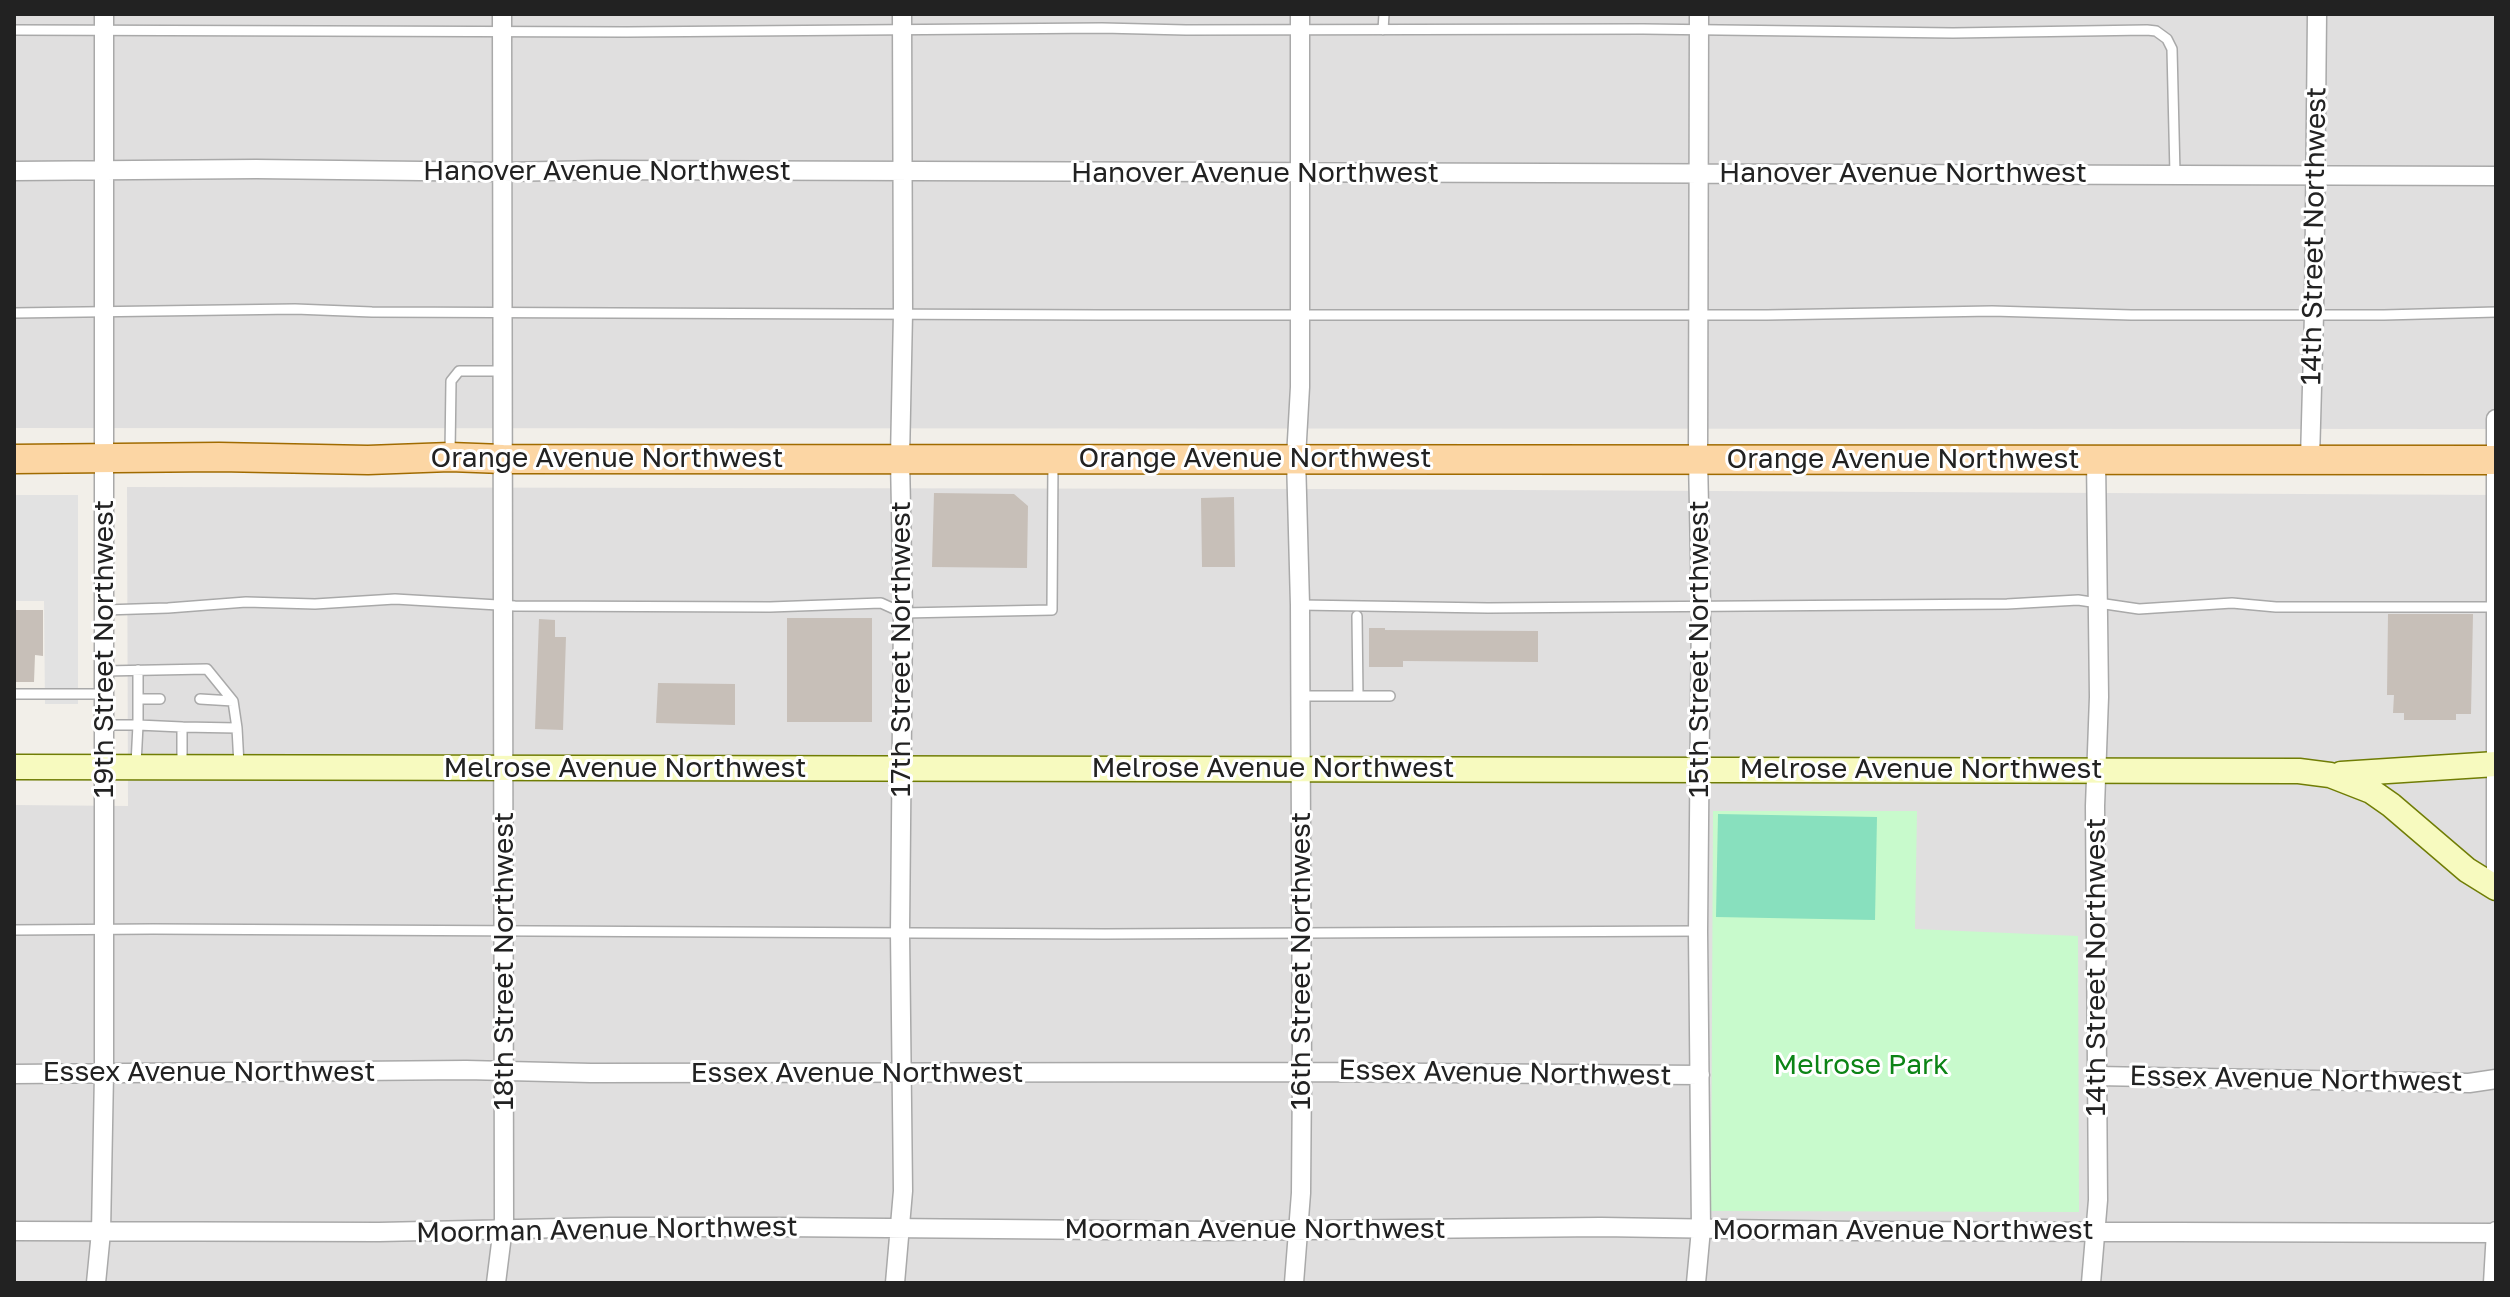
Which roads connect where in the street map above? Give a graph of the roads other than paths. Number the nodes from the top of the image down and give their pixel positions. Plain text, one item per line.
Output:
1 (1384, 14) edge
2 (2317, 14) edge
3 (104, 22) edge
4 (502, 22) edge
5 (902, 22) edge
6 (1300, 22) edge
7 (1699, 22) edge
8 (14, 30) edge
9 (1383, 30) junction
10 (14, 171) edge
11 (103, 171) junction
12 (504, 172) junction
13 (1301, 172) junction
14 (903, 173) junction
15 (1699, 173) junction
16 (2175, 174) junction
17 (2315, 175) junction
18 (2496, 176) edge
19 (104, 312) junction
20 (2496, 312) edge
21 (14, 313) edge
22 (502, 313) junction
23 (903, 313) junction
24 (1301, 314) junction
25 (1699, 314) junction
26 (2314, 314) junction
27 (502, 371) junction
28 (2496, 419) edge
29 (450, 457) junction
30 (900, 458) junction
31 (1053, 458) junction
32 (1296, 458) junction
33 (1698, 458) junction
34 (14, 459) edge
35 (104, 459) junction
36 (503, 459) junction
37 (2096, 459) junction
38 (2310, 459) junction
39 (2496, 460) edge
40 (2098, 602) junction
41 (1300, 605) junction
42 (503, 606) junction
43 (1701, 606) junction
44 (2496, 607) edge
45 (104, 610) junction
46 (903, 613) junction
47 (1357, 616) dead end
48 (138, 670) junction
49 (104, 671) junction
50 (2496, 672) edge
51 (14, 694) edge
52 (104, 694) junction
53 (1300, 696) junction
54 (1358, 696) junction
55 (1390, 696) dead end
56 (138, 699) junction
57 (160, 699) dead end
58 (200, 699) dead end
59 (233, 701) junction
60 (104, 725) junction
61 (138, 725) junction
62 (182, 727) junction
63 (237, 728) junction
64 (2496, 764) edge
65 (239, 766) junction
66 (14, 767) edge
67 (103, 767) junction
68 (136, 767) junction
69 (182, 768) junction
70 (503, 768) junction
71 (902, 768) junction
72 (1300, 768) junction
73 (1700, 769) junction
74 (2097, 770) junction
75 (2330, 775) junction
76 (2496, 874) edge
77 (2496, 888) edge
78 (104, 929) junction
79 (14, 930) edge
80 (503, 931) junction
81 (1698, 931) junction
82 (900, 932) junction
83 (1301, 932) junction
84 (504, 1072) junction
85 (902, 1072) junction
86 (1302, 1072) junction
87 (104, 1073) junction
88 (14, 1074) edge
89 (1700, 1075) junction
90 (2097, 1076) junction
91 (2496, 1079) edge
92 (901, 1228) junction
93 (503, 1229) junction
94 (1701, 1229) junction
95 (1299, 1230) junction
96 (14, 1231) edge
97 (2096, 1231) junction
98 (101, 1232) junction
99 (2496, 1232) edge
100 (96, 1283) edge
101 (496, 1283) edge
102 (895, 1283) edge
103 (1294, 1283) edge
104 (1696, 1283) edge
105 (2091, 1283) edge
106 (2493, 1283) edge

1 - 9 lane
2 - 17 street, 14th Street Northwest
3 - 4 lane
3 - 8 lane
3 - 11 street, 19th Street Northwest
4 - 5 lane
4 - 12 street, 18th Street Northwest
5 - 6 lane
5 - 14 street, 17th Street Northwest
6 - 9 lane
6 - 13 street, 16th Street Northwest
7 - 9 lane
7 - 15 street, 15th Street Northwest
7 - 16 lane
10 - 11 street, Hanover Avenue Northwest
11 - 12 street, Hanover Avenue Northwest
11 - 19 street, 19th Street Northwest
12 - 14 street, Hanover Avenue Northwest
12 - 22 street, 18th Street Northwest
13 - 14 street, Hanover Avenue Northwest
13 - 15 street, Hanover Avenue Northwest
13 - 24 street, 16th Street Northwest
14 - 23 street, 17th Street Northwest
15 - 16 street, Hanover Avenue Northwest
15 - 25 street, 15th Street Northwest
16 - 17 street, Hanover Avenue Northwest
17 - 18 street, Hanover Avenue Northwest
17 - 26 street, 14th Street Northwest
19 - 21 lane
19 - 22 lane
19 - 35 street, 19th Street Northwest
20 - 26 lane
22 - 23 lane
22 - 27 street, 18th Street Northwest
23 - 24 lane
23 - 30 street, 17th Street Northwest
24 - 25 lane
24 - 32 street, 16th Street Northwest
25 - 26 lane
25 - 33 street, 15th Street Northwest
26 - 38 street, 14th Street Northwest
27 - 29 lane
27 - 36 street, 18th Street Northwest
28 - 39 street
29 - 35 main road, Orange Avenue Northwest
29 - 36 main road, Orange Avenue Northwest
30 - 31 main road, Orange Avenue Northwest
30 - 36 main road, Orange Avenue Northwest
30 - 46 street, 17th Street Northwest
31 - 32 main road, Orange Avenue Northwest
31 - 46 lane
32 - 33 main road, Orange Avenue Northwest
32 - 41 street, 16th Street Northwest
33 - 37 main road, Orange Avenue Northwest
33 - 43 street, 15th Street Northwest
34 - 35 main road, Orange Avenue Northwest
35 - 45 street, 19th Street Northwest
36 - 42 street, 18th Street Northwest
37 - 38 main road, Orange Avenue Northwest
37 - 40 street, 14th Street Northwest
38 - 39 main road, Orange Avenue Northwest
39 - 44 street
40 - 43 lane
40 - 44 lane
40 - 74 street, 14th Street Northwest
41 - 43 lane
41 - 53 street, 16th Street Northwest
42 - 45 lane
42 - 46 lane
42 - 70 street, 18th Street Northwest
43 - 73 street, 15th Street Northwest
44 - 50 street
45 - 49 street, 19th Street Northwest
46 - 71 street, 17th Street Northwest
47 - 54 lane
48 - 49 lane
48 - 56 lane
48 - 59 lane
49 - 52 street, 19th Street Northwest
50 - 64 street
51 - 52 lane
52 - 60 street, 19th Street Northwest
53 - 54 lane
53 - 72 street, 16th Street Northwest
54 - 55 lane
56 - 57 lane
56 - 61 lane
58 - 59 lane
59 - 63 lane
60 - 61 lane
60 - 67 street, 19th Street Northwest
61 - 62 lane
61 - 68 lane
62 - 63 lane
62 - 69 lane
63 - 65 lane
64 - 75 street
64 - 76 street
65 - 69 street, Melrose Avenue Northwest
65 - 70 street, Melrose Avenue Northwest
66 - 67 street, Melrose Avenue Northwest
67 - 68 street, Melrose Avenue Northwest
67 - 78 street, 19th Street Northwest
68 - 69 street, Melrose Avenue Northwest
70 - 71 street, Melrose Avenue Northwest
70 - 80 street, 18th Street Northwest
71 - 72 street, Melrose Avenue Northwest
71 - 82 street, 17th Street Northwest
72 - 73 street, Melrose Avenue Northwest
72 - 83 street, 16th Street Northwest
73 - 74 street, Melrose Avenue Northwest
73 - 81 street, 15th Street Northwest
74 - 75 street, Melrose Avenue Northwest
74 - 90 street, 14th Street Northwest
75 - 77 street, Melrose Avenue Northwest
78 - 79 lane
78 - 80 lane
78 - 87 street, 19th Street Northwest
80 - 82 lane
80 - 84 street, 18th Street Northwest
81 - 83 lane
81 - 89 street, 15th Street Northwest
82 - 83 lane
82 - 85 street, 17th Street Northwest
83 - 86 street, 16th Street Northwest
84 - 85 street, Essex Avenue Northwest
84 - 87 street, Essex Avenue Northwest
84 - 93 street, 18th Street Northwest
85 - 86 street, Essex Avenue Northwest
85 - 92 street, 17th Street Northwest
86 - 89 street, Essex Avenue Northwest
86 - 95 street, 16th Street Northwest
87 - 88 street, Essex Avenue Northwest
87 - 98 street, 19th Street Northwest
89 - 94 street, 15th Street Northwest
90 - 91 street, Essex Avenue Northwest
90 - 97 street, 14th Street Northwest
92 - 93 street, Moorman Avenue Northwest
92 - 95 street, Moorman Avenue Northwest
92 - 102 street, 17th Street Northwest
93 - 98 street, Moorman Avenue Northwest
93 - 101 street, 18th Street Northwest
94 - 95 street, Moorman Avenue Northwest
94 - 97 street, Moorman Avenue Northwest
94 - 104 street, 15th Street Northwest
95 - 103 street, 16th Street Northwest
96 - 98 street, Moorman Avenue Northwest
97 - 99 street, Moorman Avenue Northwest
97 - 105 street, 14th Street Northwest
98 - 100 street, 19th Street Northwest
99 - 106 street

